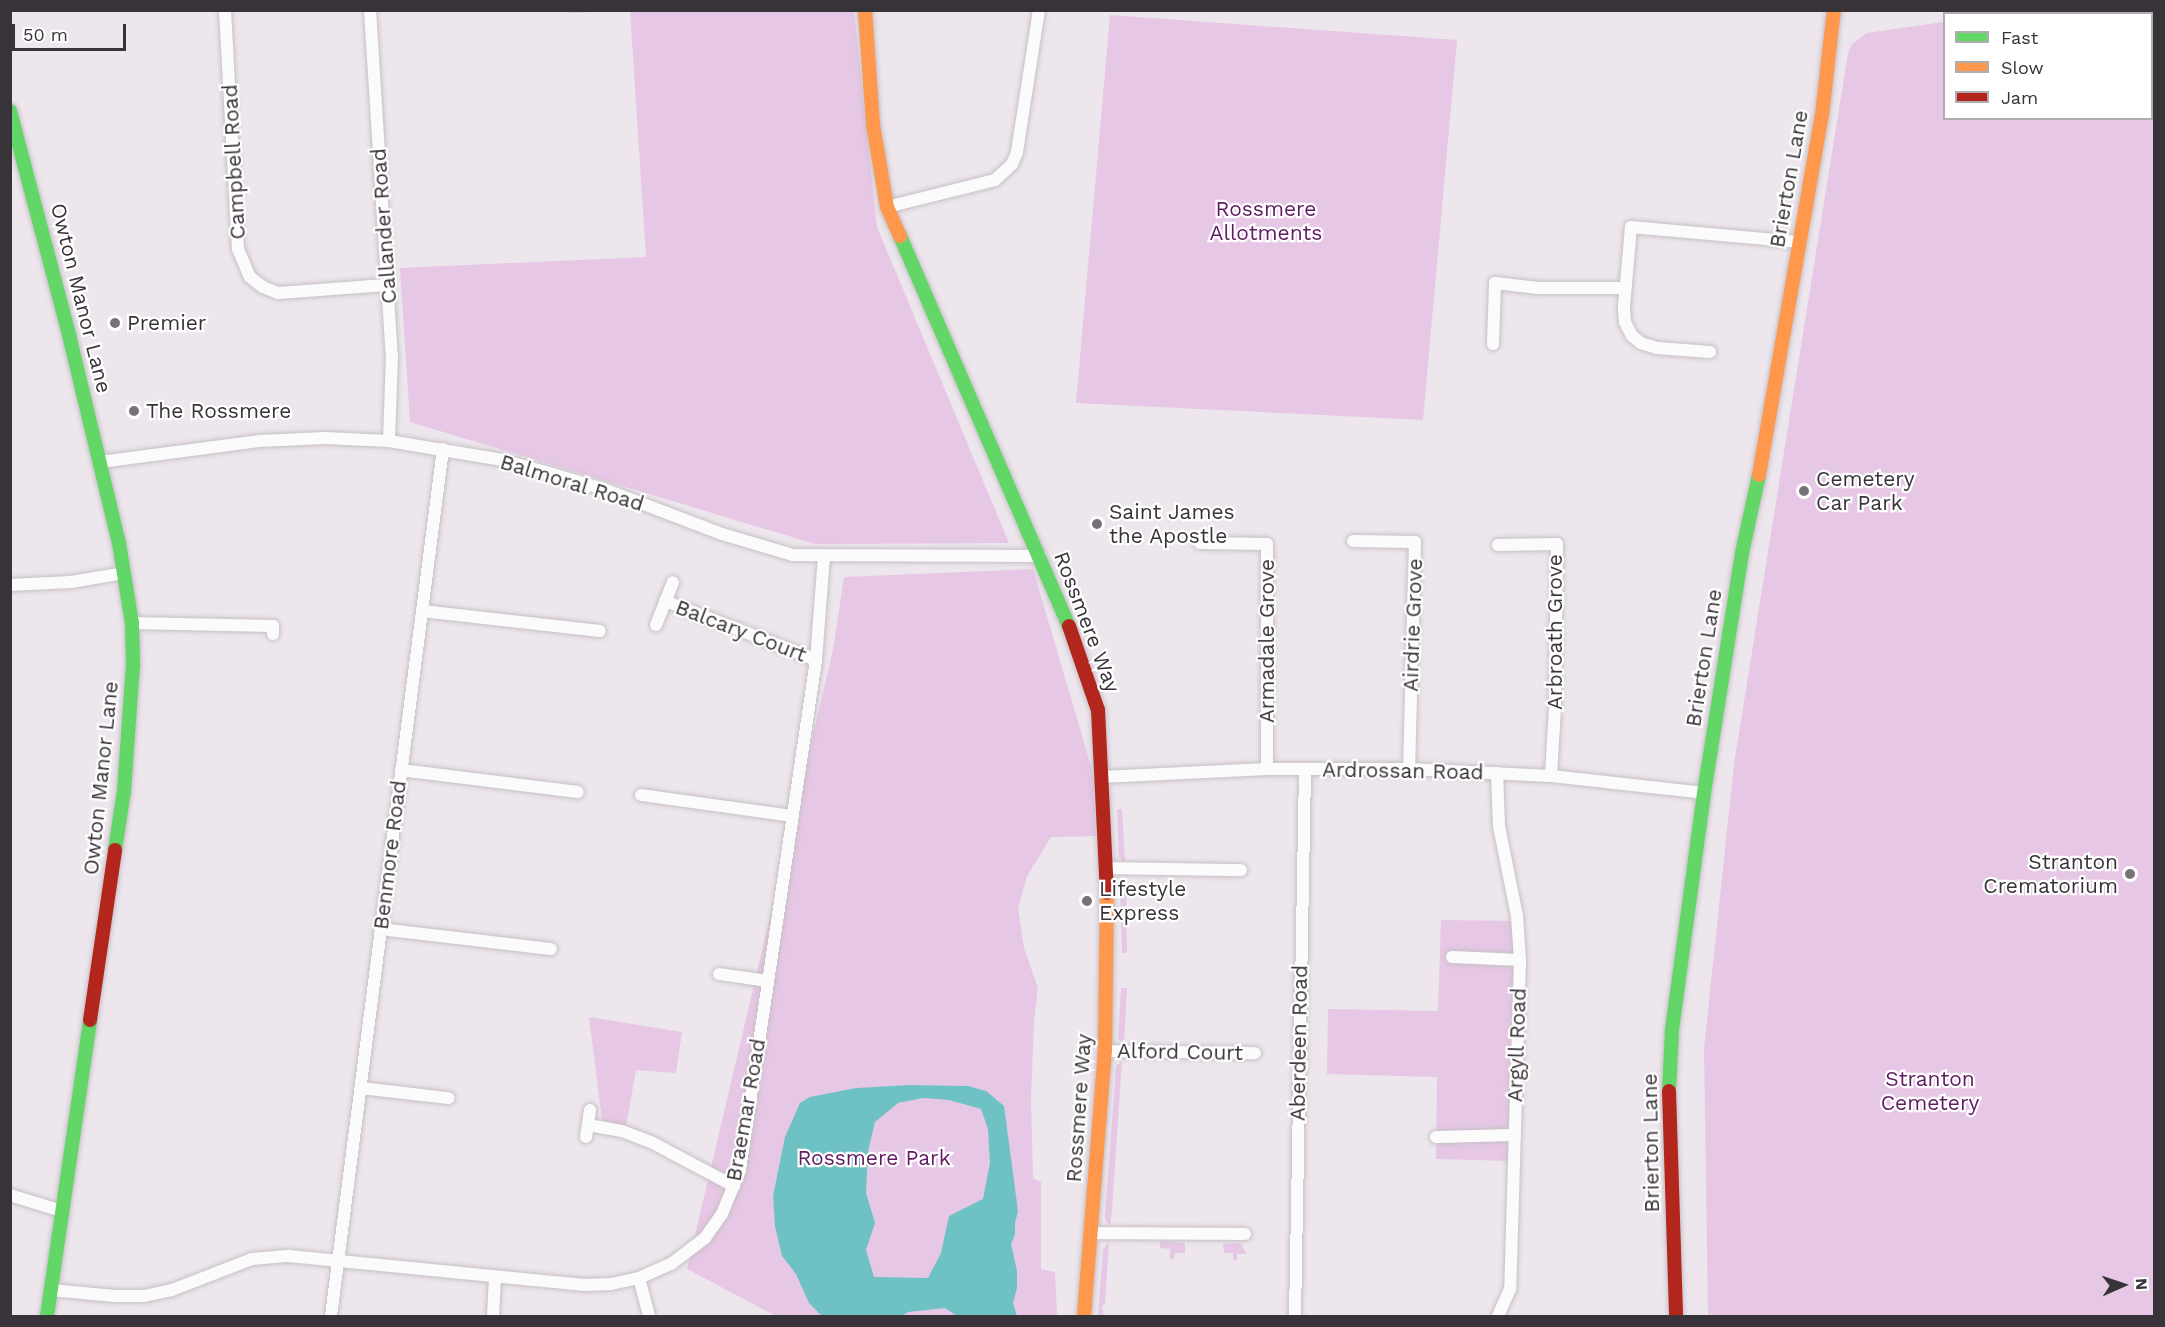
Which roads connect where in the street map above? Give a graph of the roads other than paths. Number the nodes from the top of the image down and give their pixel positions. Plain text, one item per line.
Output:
1 (225, 10) edge
2 (370, 10) edge
3 (865, 10) edge
4 (1039, 10) edge
5 (1834, 10) edge
6 (10, 111) edge
7 (887, 207) junction
8 (1800, 242) junction
9 (387, 285) junction
10 (1625, 288) junction
11 (1493, 344) dead end
12 (1710, 352) dead end
13 (389, 441) junction
14 (443, 448) junction
15 (100, 462) junction
16 (1353, 541) dead end
17 (1200, 543) dead end
18 (1498, 544) dead end
19 (824, 556) junction
20 (1040, 556) junction
21 (125, 573) junction
22 (673, 582) dead end
23 (10, 585) edge
24 (665, 601) junction
25 (422, 611) junction
26 (132, 623) junction
27 (656, 625) dead end
28 (600, 631) dead end
29 (273, 634) dead end
30 (816, 660) junction
31 (1268, 769) junction
32 (1305, 769) junction
33 (1409, 769) junction
34 (401, 770) junction
35 (1497, 773) junction
36 (1551, 776) junction
37 (1101, 777) junction
38 (578, 792) dead end
39 (1704, 793) junction
40 (641, 795) dead end
41 (793, 816) junction
42 (1107, 868) junction
43 (1241, 870) dead end
44 (381, 929) junction
45 (551, 949) dead end
46 (1452, 957) dead end
47 (1520, 960) junction
48 (719, 974) dead end
49 (768, 981) junction
50 (1105, 1051) junction
51 (1255, 1053) dead end
52 (361, 1088) junction
53 (448, 1098) dead end
54 (590, 1110) dead end
55 (1515, 1135) junction
56 (1436, 1137) dead end
57 (734, 1186) junction
58 (10, 1195) edge
59 (62, 1211) junction
60 (1091, 1233) junction
61 (1245, 1234) dead end
62 (338, 1262) junction
63 (495, 1277) junction
64 (639, 1278) junction
65 (51, 1290) junction
66 (47, 1317) edge
67 (331, 1317) edge
68 (493, 1317) edge
69 (649, 1317) edge
70 (1084, 1317) edge
71 (1295, 1317) edge
72 (1498, 1317) edge
73 (1676, 1317) edge

1 - 9 street, Campbell Road
2 - 9 street, Callander Road
3 - 7 street, Rossmere Way
4 - 7 street
5 - 8 street, Brierton Lane
6 - 15 street, Owton Manor Lane
7 - 20 street, Rossmere Way
8 - 10 street
8 - 39 street, Brierton Lane
9 - 13 street, Callander Road
10 - 11 street
10 - 12 street
13 - 14 street, Balmoral Road
13 - 15 street, Balmoral Road
14 - 19 street, Balmoral Road
14 - 25 street, Benmore Road
15 - 21 street, Owton Manor Lane
16 - 33 street, Airdrie Grove
17 - 31 street, Armadale Grove
18 - 36 street, Arbroath Grove
19 - 20 street, Balmoral Road
19 - 30 street, Braemar Road
20 - 37 street, Rossmere Way
21 - 23 street
21 - 26 street, Owton Manor Lane
22 - 24 street, Balcary Court
24 - 27 street, Balcary Court
24 - 30 street, Balcary Court
25 - 28 street
25 - 34 street, Benmore Road
26 - 29 street
26 - 59 street, Owton Manor Lane
30 - 41 street, Braemar Road
31 - 32 street, Ardrossan Road
31 - 37 street, Ardrossan Road
32 - 33 street, Ardrossan Road
32 - 71 street, Aberdeen Road
33 - 35 street, Ardrossan Road
34 - 38 street
34 - 44 street, Benmore Road
35 - 36 street, Ardrossan Road
35 - 47 street, Argyll Road
36 - 39 street, Ardrossan Road
37 - 42 street, Rossmere Way
39 - 73 street, Brierton Lane
40 - 41 street
41 - 49 street, Braemar Road
42 - 43 street
42 - 50 street, Rossmere Way
44 - 45 street
44 - 52 street, Benmore Road
46 - 47 street
47 - 55 street, Argyll Road
48 - 49 street
49 - 57 street, Braemar Road
50 - 51 street, Alford Court
50 - 60 street, Rossmere Way
52 - 53 street
52 - 62 street, Benmore Road
54 - 57 street
55 - 56 street
55 - 72 street, Argyll Road
57 - 64 street, Braemar Road
58 - 59 street
59 - 65 street, Owton Manor Lane
60 - 61 street
60 - 70 street, Rossmere Way
62 - 63 street, Braemar Road
62 - 65 street, Braemar Road
62 - 67 street, Benmore Road
63 - 64 street, Braemar Road
63 - 68 street
64 - 69 street
65 - 66 street, Owton Manor Lane

